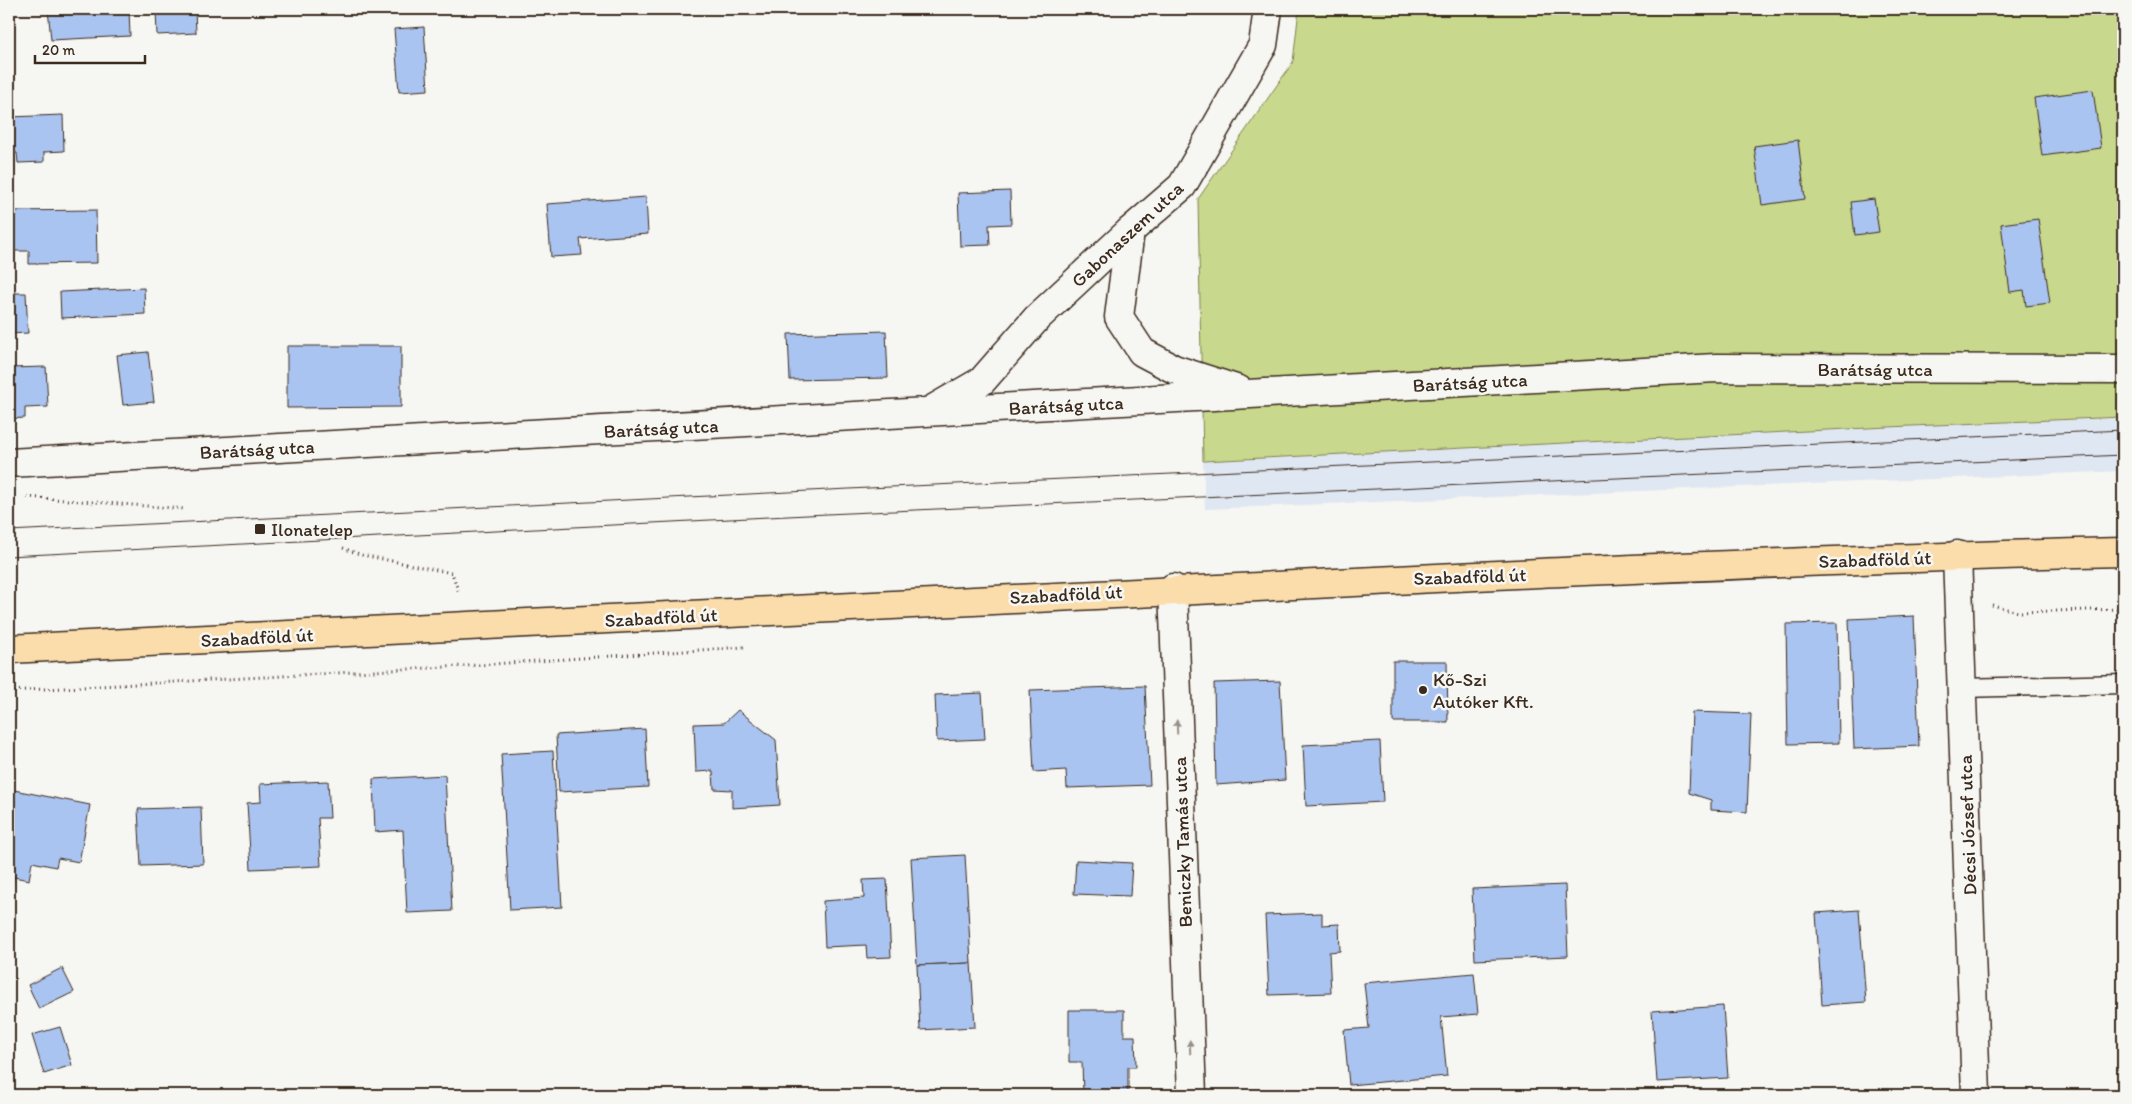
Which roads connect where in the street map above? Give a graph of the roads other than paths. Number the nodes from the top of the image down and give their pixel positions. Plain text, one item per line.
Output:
1 (1268, 9) edge
2 (1130, 231) junction
3 (2123, 369) edge
4 (1251, 395) junction
5 (925, 413) junction
6 (9, 463) edge
7 (2123, 552) edge
8 (1957, 555) junction
9 (1173, 588) junction
10 (9, 649) edge
11 (2123, 684) edge
12 (1962, 688) junction
13 (1192, 1095) edge
14 (1976, 1095) edge

1 - 2 street, Gabonaszem utca
2 - 4 street
2 - 5 street, Gabonaszem utca
3 - 4 street, Barátság utca
4 - 5 street, Barátság utca
5 - 6 street, Barátság utca
7 - 8 main road, Szabadföld út
8 - 9 main road, Szabadföld út
8 - 12 street, Décsi József utca
9 - 10 main road, Szabadföld út
13 -> 9 street, Beniczky Tamás utca
11 - 12 lane
12 - 14 street, Décsi József utca

